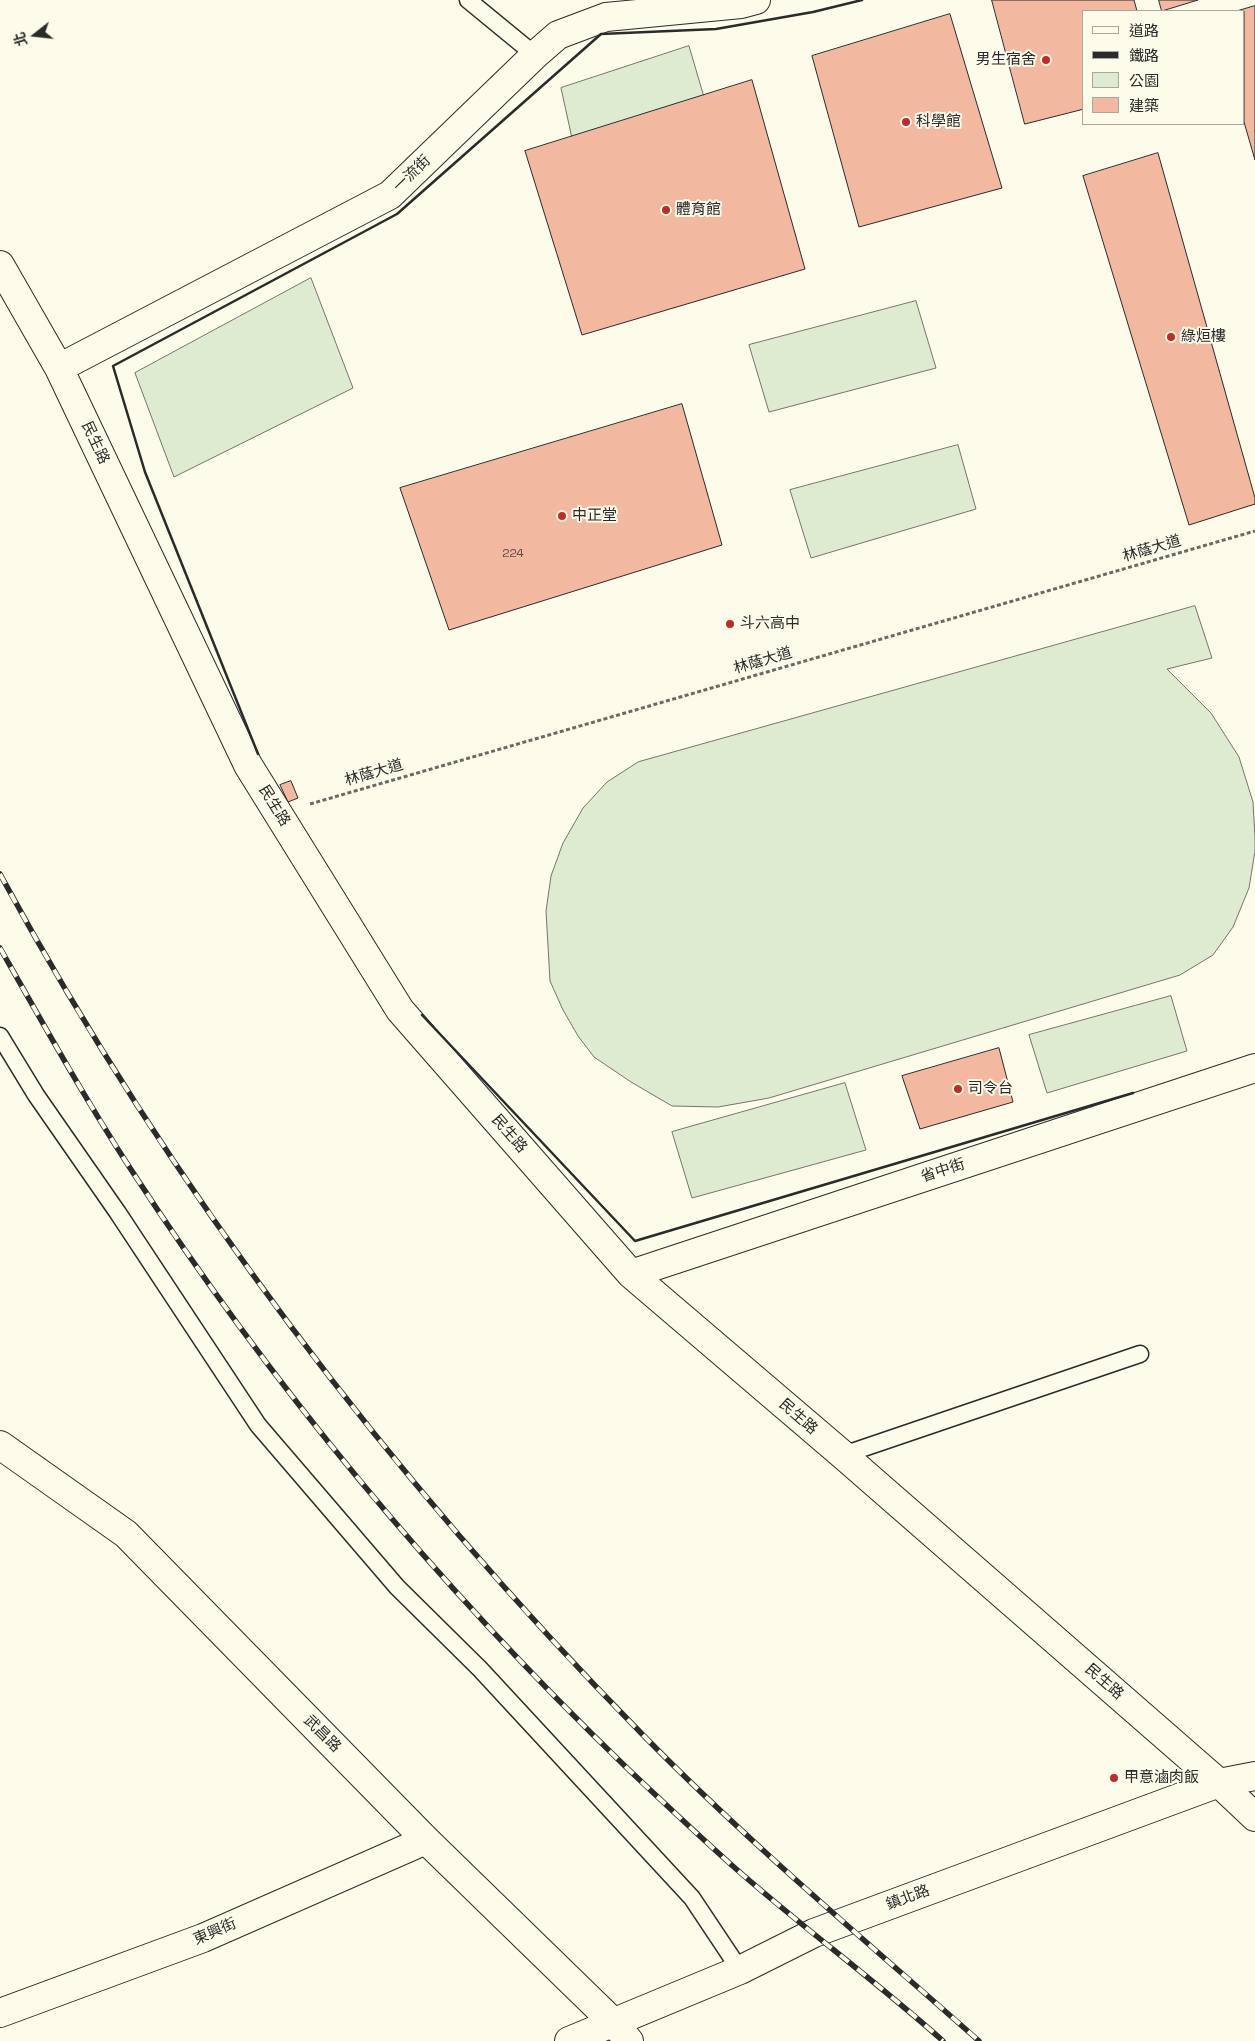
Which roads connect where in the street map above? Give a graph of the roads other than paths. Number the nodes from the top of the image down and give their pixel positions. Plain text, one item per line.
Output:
1 (468, 0) edge
2 (756, 0) edge
3 (535, 55) junction
4 (0, 264) edge
5 (59, 368) junction
6 (0, 1036) edge
7 (1255, 1068) edge
8 (631, 1274) junction
9 (1140, 1354) dead end
10 (0, 1445) edge
11 (843, 1455) junction
12 (1255, 1776) edge
13 (1219, 1783) junction
14 (1255, 1817) edge
15 (426, 1840) junction
16 (740, 1970) junction
17 (0, 2013) edge
18 (622, 2032) edge
19 (569, 2041) edge

1 - 3 lane
2 - 3 street, 一流街
3 - 5 street, 一流街
4 - 5 street, 民生路
5 - 8 street, 民生路
6 - 16 lane
7 - 8 street, 省中街
8 - 11 street, 民生路
9 - 11 lane
10 - 15 street, 武昌路
11 - 13 street, 民生路
12 - 13 street, 鎮北路
13 - 14 street, 民生路
13 - 16 street, 鎮北路
15 - 17 street, 東興街
15 - 18 street, 武昌路
16 - 18 street, 鎮北路
18 - 19 street, 鎮北路

